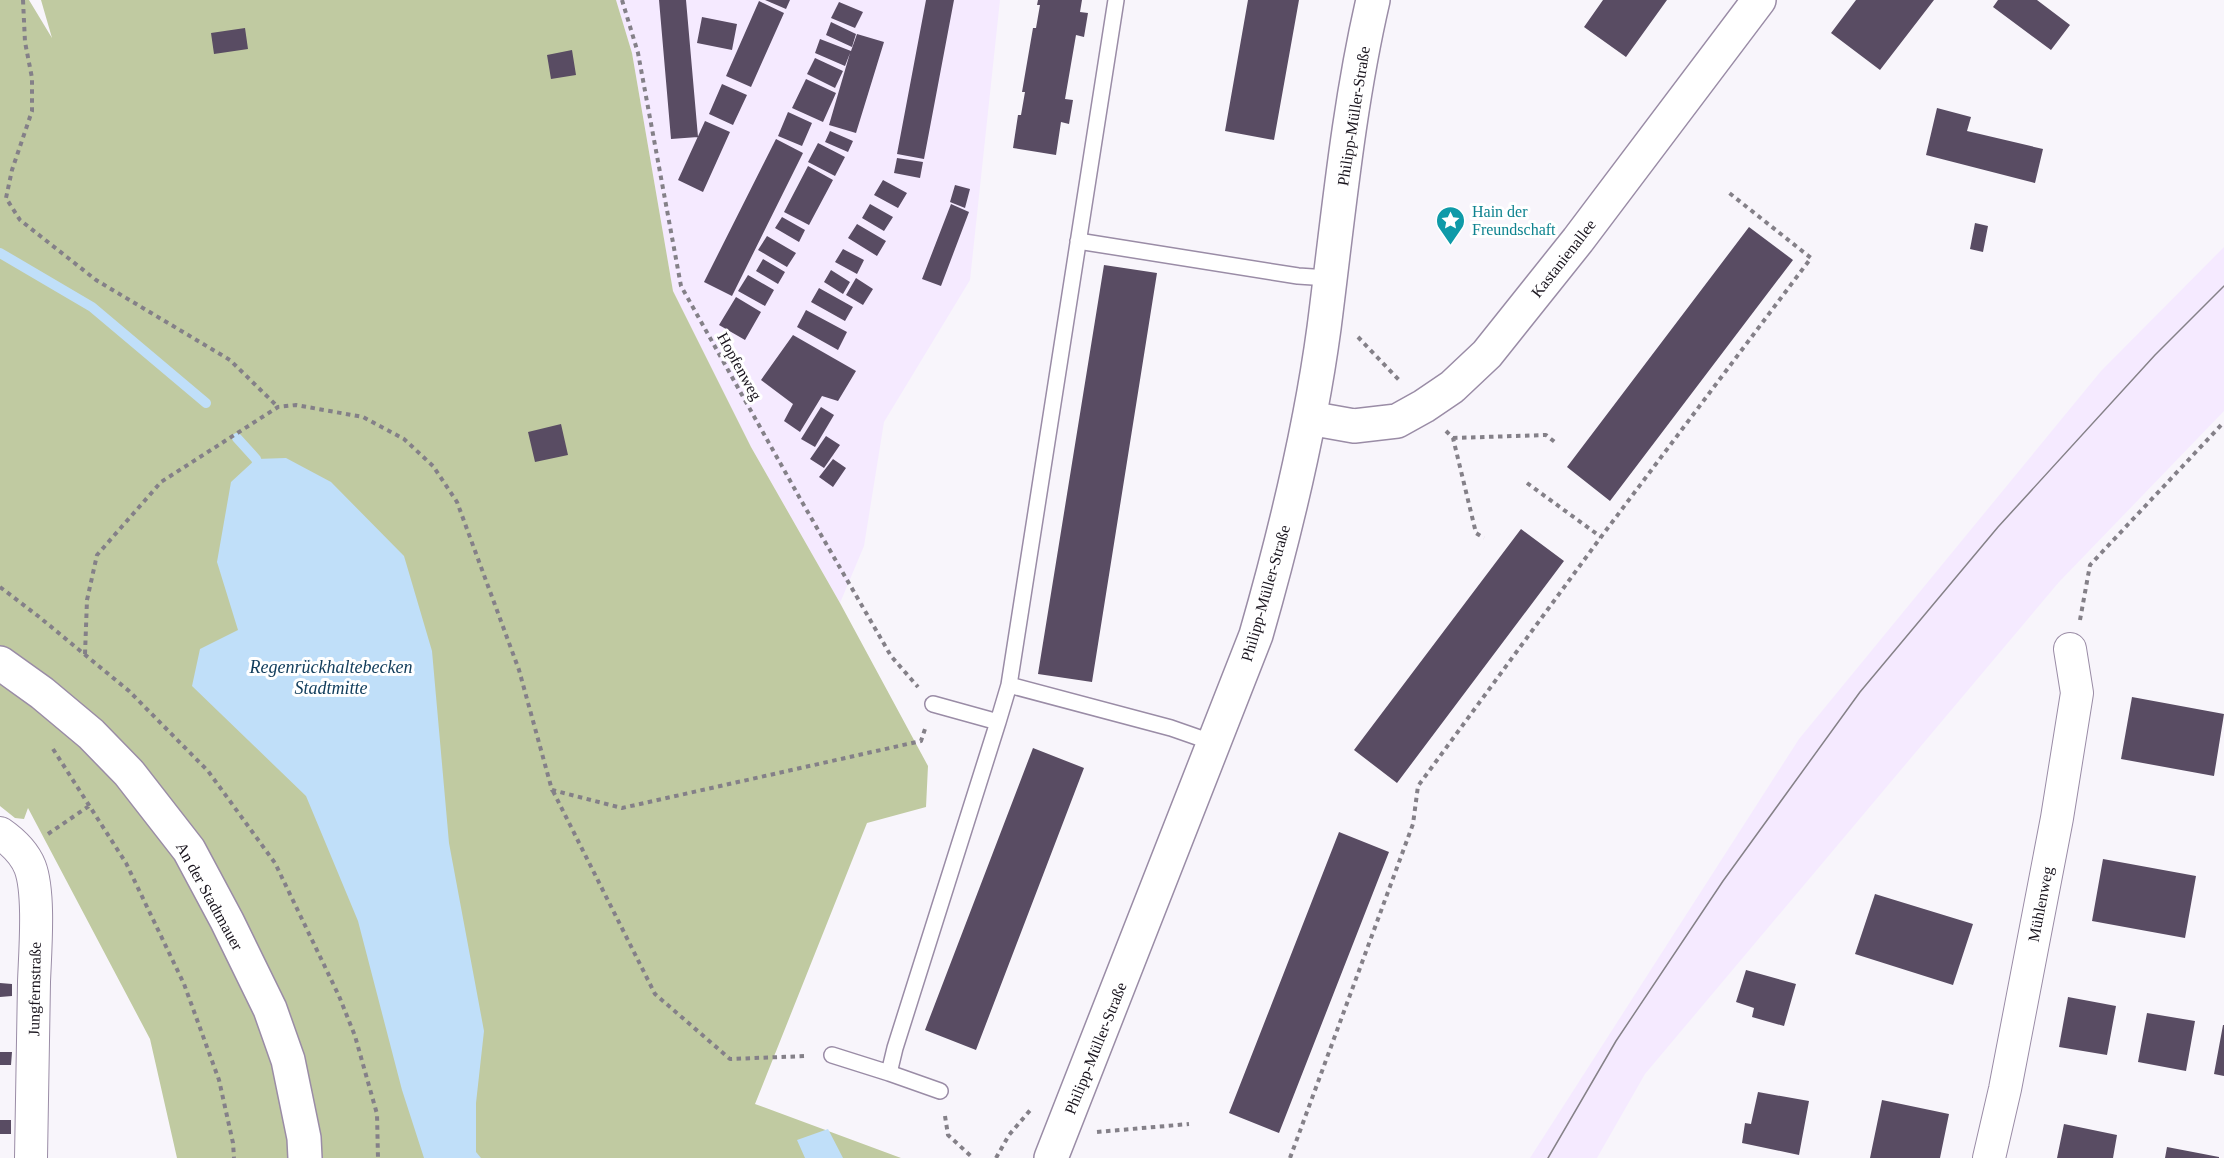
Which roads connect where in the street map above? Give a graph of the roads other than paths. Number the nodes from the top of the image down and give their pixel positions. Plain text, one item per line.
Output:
1 (1116, 0) edge
2 (1373, 0) edge
3 (1760, 0) edge
4 (1078, 241) junction
5 (1328, 279) junction
6 (1309, 418) junction
7 (2070, 649) road end
8 (0, 663) edge
9 (1010, 685) junction
10 (933, 704) road end
11 (998, 722) junction
12 (1214, 743) junction
13 (0, 833) edge
14 (832, 1055) road end
15 (889, 1073) junction
16 (940, 1091) road end
17 (31, 1158) edge
18 (305, 1158) edge
19 (1051, 1158) edge
20 (1989, 1158) edge

1 - 4 lane
2 - 5 street, Philipp-Müller-Straße
3 - 6 street, Kastanienallee
4 - 5 lane
4 - 9 lane
5 - 6 street, Philipp-Müller-Straße
6 - 12 street, Philipp-Müller-Straße
7 - 20 street, Mühlenweg
8 - 18 street, An der Stadtmauer
9 - 11 lane
9 - 12 lane
10 - 11 lane
11 - 15 lane
12 - 19 street, Philipp-Müller-Straße
13 - 17 street, Jungfernstraße
14 - 15 lane
15 - 16 lane

